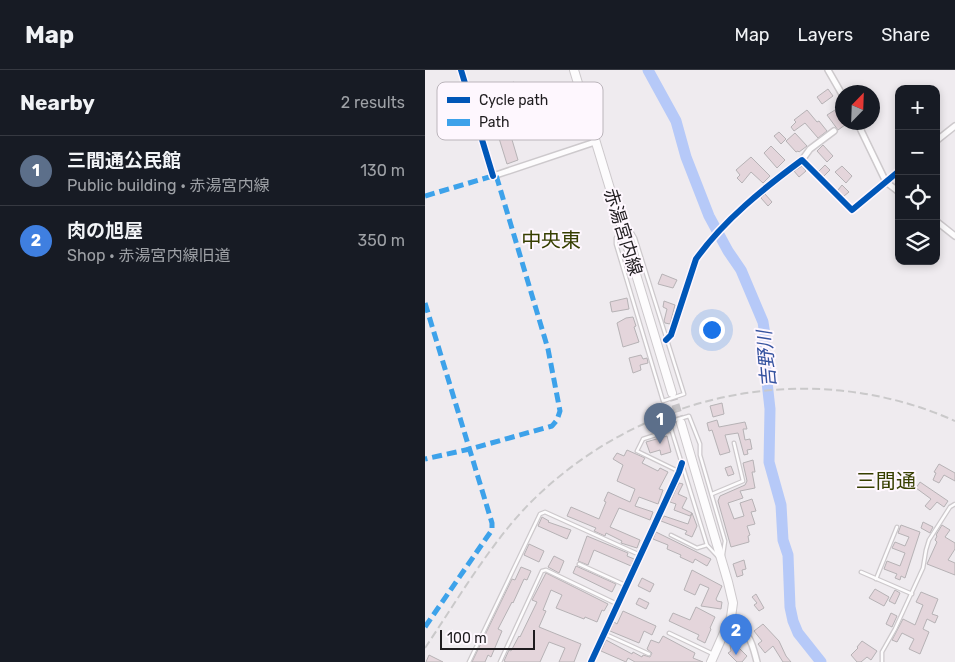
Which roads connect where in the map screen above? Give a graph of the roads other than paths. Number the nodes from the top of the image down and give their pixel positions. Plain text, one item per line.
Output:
1 (461, 70) edge
2 (573, 70) edge
3 (828, 70) edge
4 (465, 82) edge
5 (577, 82) edge
6 (837, 85) edge
7 (955, 126) edge
8 (861, 130) edge
9 (834, 131) dead end
10 (940, 138) edge
11 (483, 140) edge
12 (595, 142) joint
13 (803, 160) junction
14 (895, 174) edge
15 (886, 182) junction
16 (895, 189) edge
17 (940, 224) edge
18 (622, 230) junction
19 (955, 236) edge
20 (666, 340) junction
21 (672, 393) tunnel mouth
22 (681, 423) tunnel mouth
23 (671, 430) junction
24 (734, 443) dead end
25 (682, 463) junction
26 (679, 472) junction
27 (712, 494) junction
28 (955, 504) edge
29 (897, 527) dead end
30 (671, 535) dead end
31 (707, 545) junction
32 (639, 556) junction
33 (722, 561) junction
34 (579, 564) dead end
35 (861, 572) dead end
36 (876, 579) junction
37 (627, 586) junction
38 (912, 594) junction
39 (618, 605) junction
40 (729, 623) junction
41 (669, 632) dead end
42 (605, 634) junction
43 (649, 654) dead end
44 (712, 658) edge
45 (469, 662) edge
46 (500, 662) edge
47 (591, 662) edge
48 (757, 662) edge
49 (882, 662) edge

1 - 4 street
2 - 5 main road, 赤湯宮内線
3 - 6 street
7 - 10 street
8 - 15 street
9 - 13 street
11 - 12 street
12 - 18 main road, 赤湯宮内線
13 - 15 street
13 - 20 street
14 - 15 street
15 - 16 street
17 - 19 street
18 - 20 lane
18 - 20 lane
18 - 21 main road, 赤湯宮内線
22 - 33 main road
23 - 25 lane
23 - 26 lane
23 - 27 lane
24 - 27 lane
25 - 26 street
25 - 31 lane
26 - 32 street
27 - 33 lane
28 - 38 lane
29 - 36 lane
30 - 31 lane
31 - 33 lane
32 - 37 street
32 - 45 lane
33 - 40 main road
34 - 37 lane
35 - 36 lane
36 - 38 lane
37 - 39 street
38 - 49 lane
39 - 42 street
39 - 46 lane
40 - 44 main road
40 - 48 street
41 - 44 lane
42 - 43 lane
42 - 47 street

